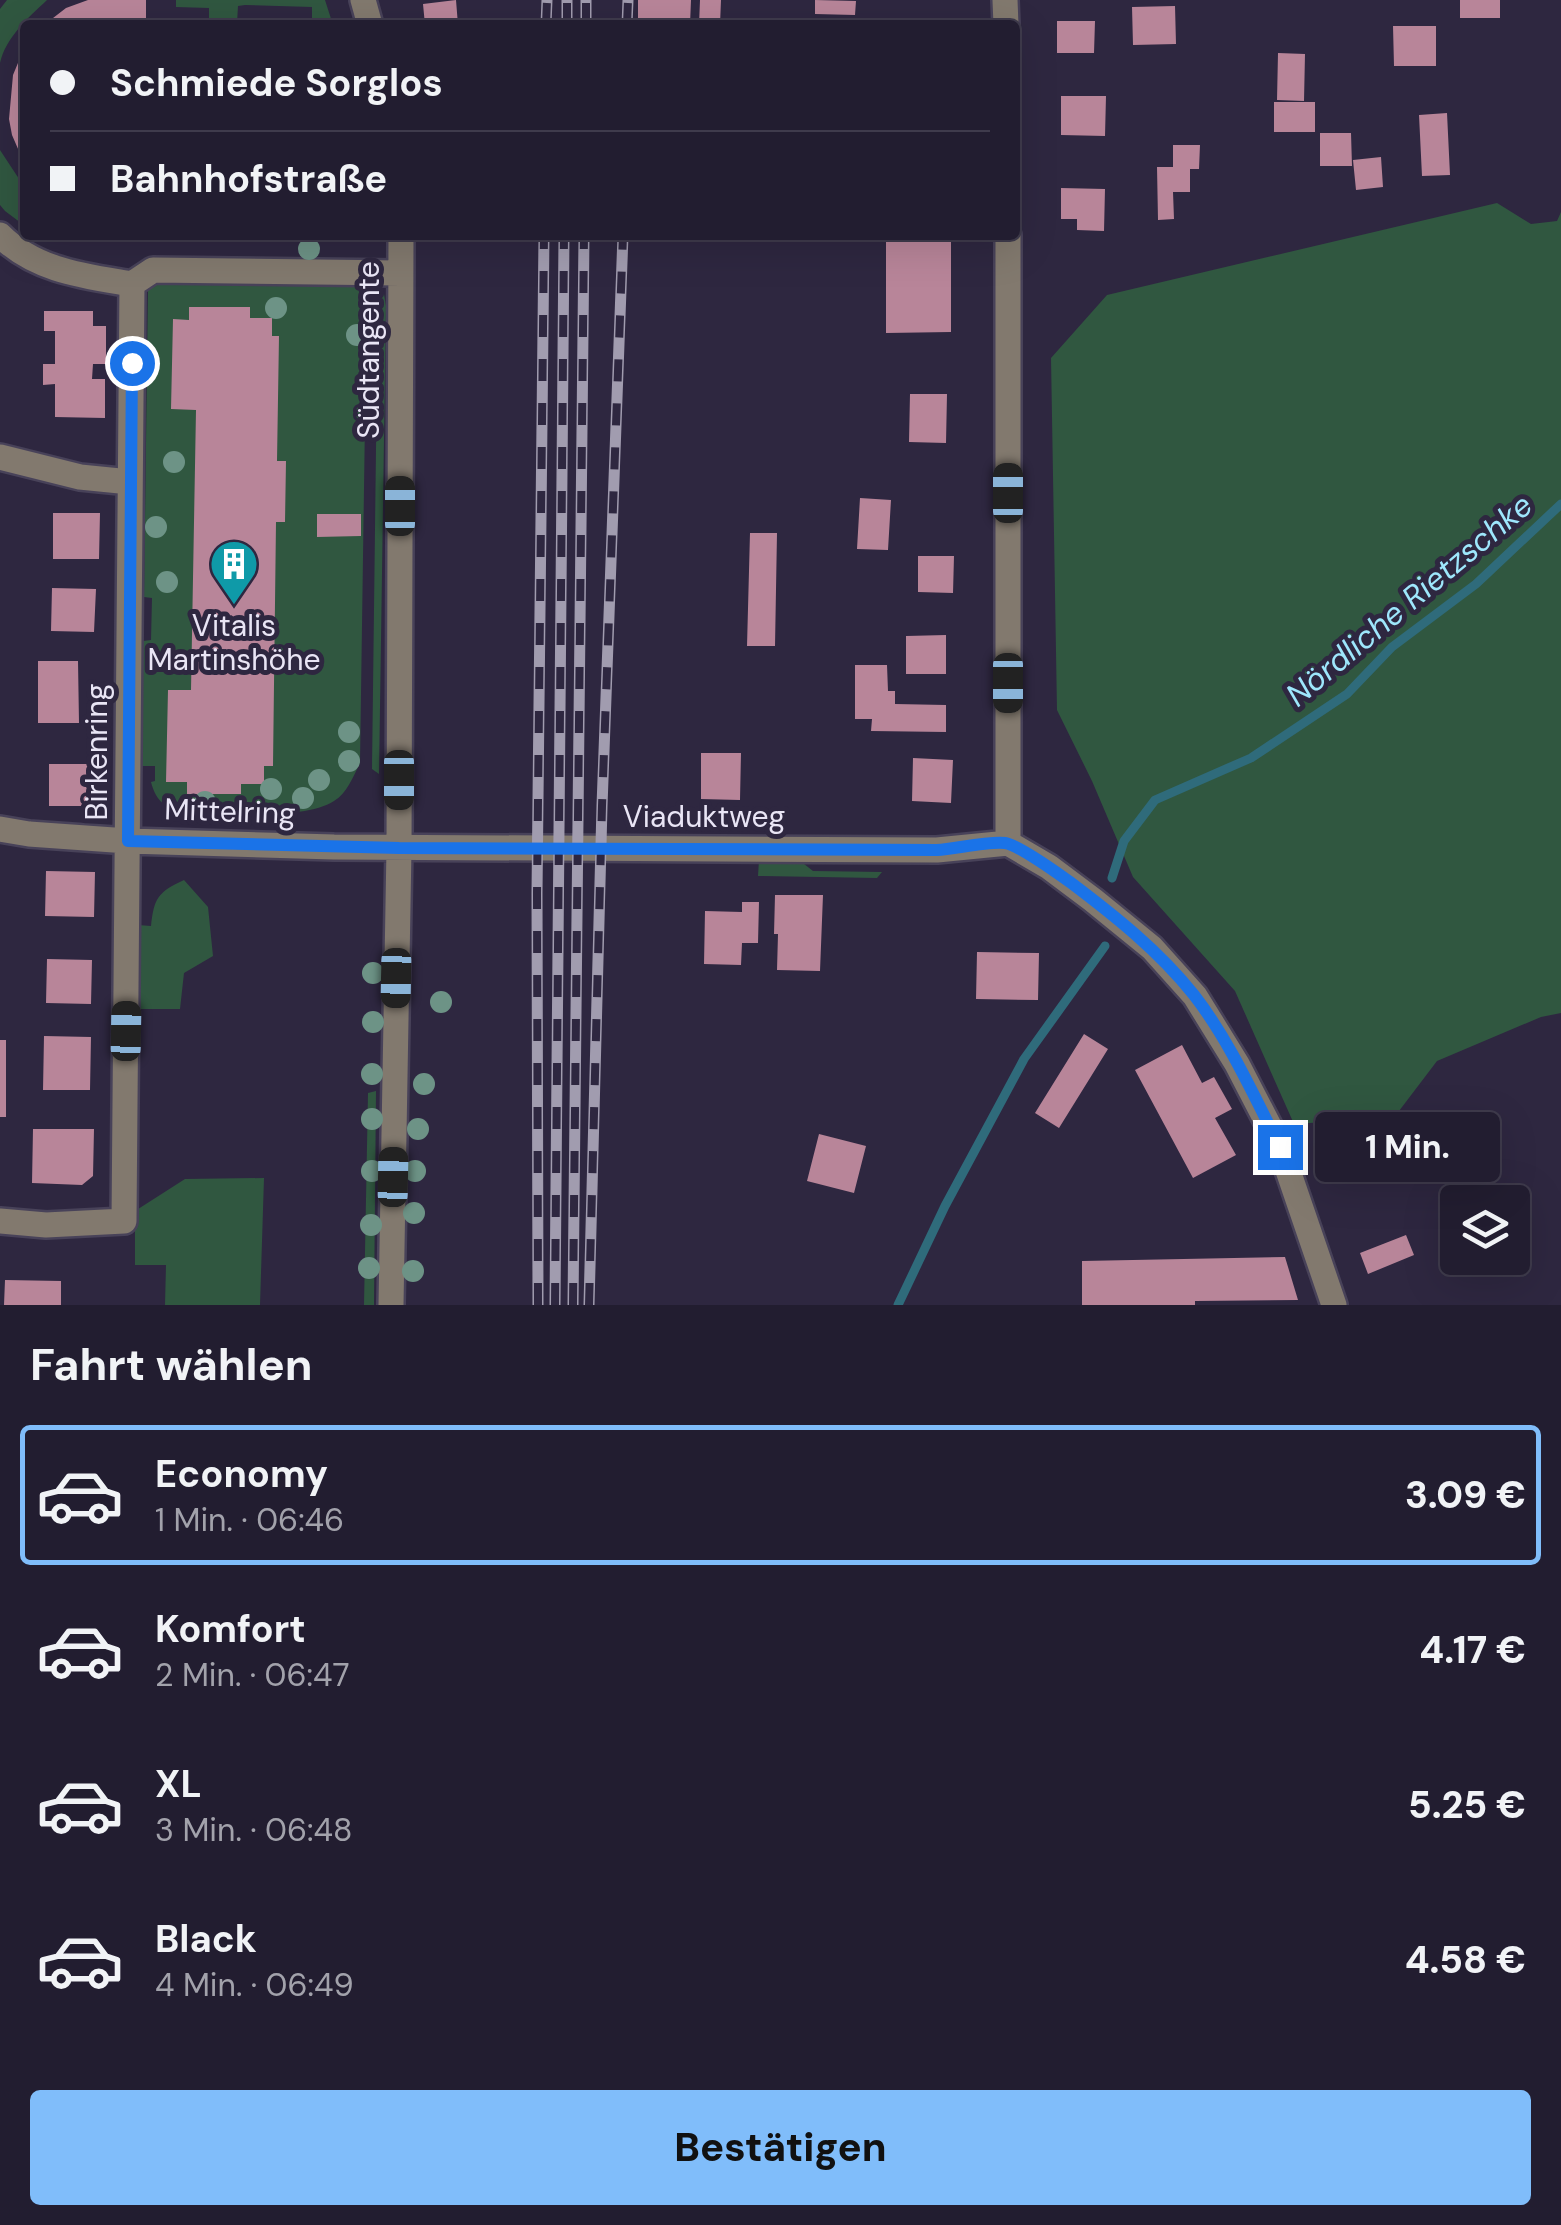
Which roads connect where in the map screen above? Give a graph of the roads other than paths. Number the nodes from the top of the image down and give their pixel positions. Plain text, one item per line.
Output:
1 (0, 235) edge
2 (400, 240) edge
3 (1008, 240) edge
4 (400, 273) junction
5 (132, 284) junction
6 (0, 457) edge
7 (130, 482) junction
8 (0, 828) edge
9 (128, 841) junction
10 (1008, 843) junction
11 (399, 848) junction
12 (0, 1220) edge
13 (391, 1305) edge
14 (1334, 1305) edge

1 - 5 street
2 - 4 street, Südtangente
3 - 10 street
4 - 5 street
4 - 11 street, Südtangente
5 - 7 street, Birkenring
6 - 7 street
7 - 9 street, Birkenring
8 - 9 street, Mittelring
9 - 11 street, Mittelring
9 - 12 street, Birkenring
10 - 11 street, Viaduktweg
10 - 14 street
11 - 13 street, Südtangente

